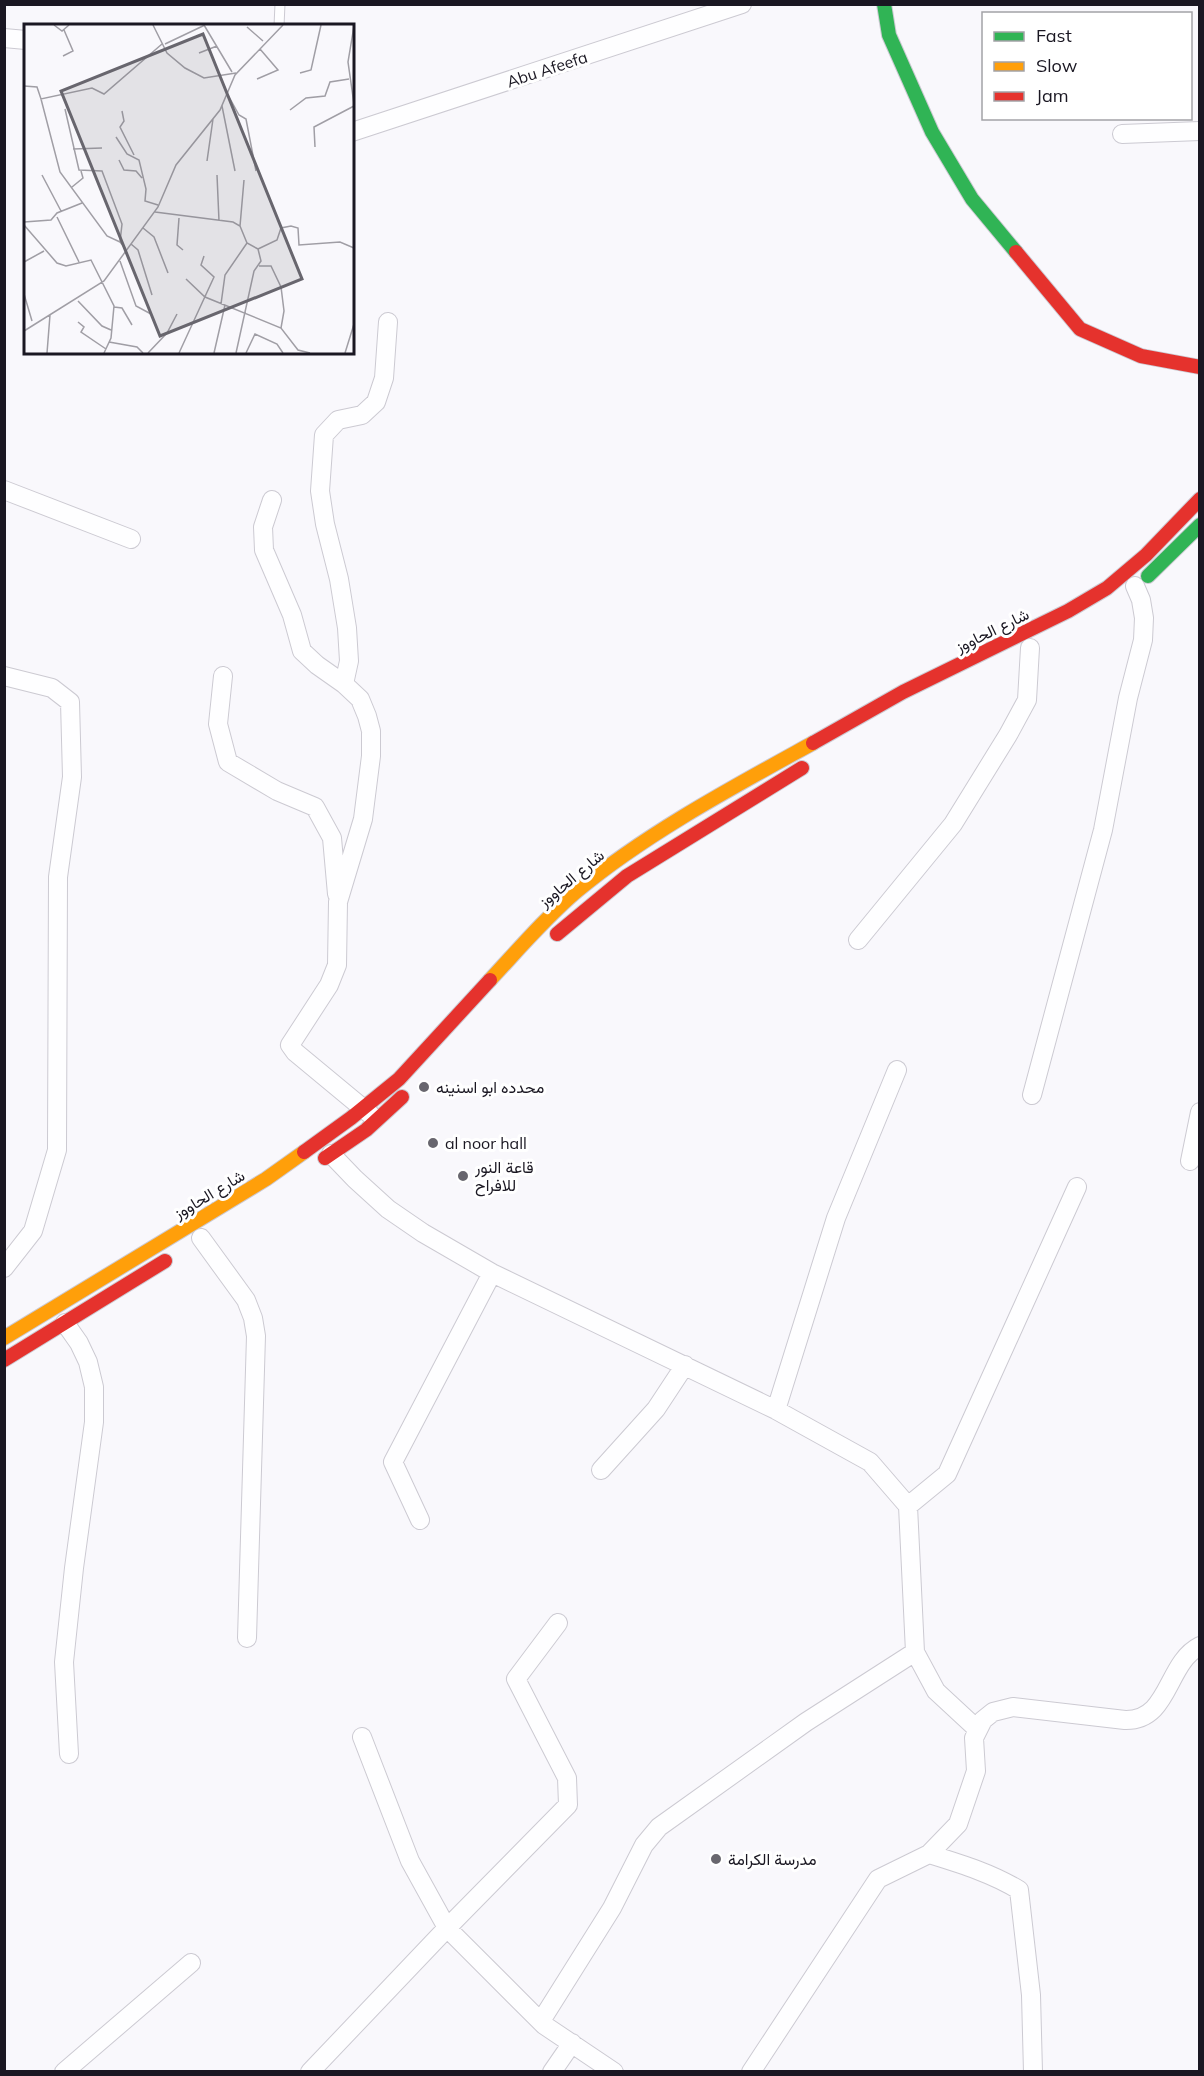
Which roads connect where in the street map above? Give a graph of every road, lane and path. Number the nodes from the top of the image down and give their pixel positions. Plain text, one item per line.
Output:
1 (280, 4) edge
2 (742, 4) edge
3 (884, 4) edge
4 (279, 24) edge
5 (905, 33) dead end
6 (4, 38) edge
7 (24, 40) edge
8 (911, 85) junction
9 (354, 131) edge
10 (1200, 131) edge
11 (1122, 134) dead end
12 (388, 322) dead end
13 (1200, 367) edge
14 (4, 490) edge
15 (1200, 499) edge
16 (272, 500) dead end
17 (1200, 525) edge
18 (131, 539) dead end
19 (1130, 589) joint
20 (1029, 648) dead end
21 (4, 676) edge
22 (223, 676) dead end
23 (344, 684) junction
24 (813, 762) dead end
25 (338, 902) junction
26 (858, 940) dead end
27 (544, 945) dead end
28 (897, 1070) dead end
29 (408, 1091) dead end
30 (1032, 1095) dead end
31 (1200, 1112) edge
32 (370, 1114) junction
33 (331, 1154) junction
34 (1190, 1161) dead end
35 (312, 1167) dead end
36 (1077, 1187) dead end
37 (201, 1238) dead end
38 (173, 1256) dead end
39 (4, 1268) edge
40 (492, 1273) junction
41 (65, 1323) junction
42 (6, 1332) edge
43 (4, 1360) edge
44 (685, 1365) junction
45 (776, 1410) junction
46 (602, 1470) dead end
47 (909, 1506) junction
48 (420, 1520) dead end
49 (558, 1623) dead end
50 (247, 1638) dead end
51 (1200, 1646) edge
52 (915, 1652) junction
53 (977, 1729) junction
54 (362, 1737) dead end
55 (69, 1754) dead end
56 (929, 1854) junction
57 (447, 1928) junction
58 (191, 1963) dead end
59 (541, 2021) junction
60 (572, 2043) junction
61 (64, 2072) edge
62 (310, 2072) edge
63 (552, 2072) edge
64 (614, 2072) edge
65 (751, 2072) edge
66 (1033, 2072) edge

1 - 4 lane
2 - 9 street, Abu Afeefa
3 - 8 main road
5 - 8 main road
6 - 7 street
8 - 13 main road
10 - 11 street
12 - 23 street
14 - 18 street
15 - 32 main road, شارع الحاووز
16 - 23 street
17 - 19 main road
19 - 30 street
20 - 26 street
21 - 39 street
22 - 25 street
23 - 25 street
24 - 27 main road
25 - 32 street
28 - 45 street
29 - 32 main road
31 - 34 street
32 - 33 main road
32 - 42 main road, شارع الحاووز
33 - 35 main road
33 - 40 street
36 - 47 street
37 - 50 street
38 - 41 main road
40 - 44 street
40 - 48 street
41 - 43 main road
41 - 55 street
44 - 45 street
44 - 46 street
45 - 47 street
47 - 52 street
49 - 57 street
51 - 53 street
52 - 53 street
52 - 59 street
53 - 56 street
54 - 57 street
56 - 65 street
56 - 66 street
57 - 59 street
57 - 62 street
58 - 61 street
59 - 60 street
60 - 63 street
60 - 64 street

